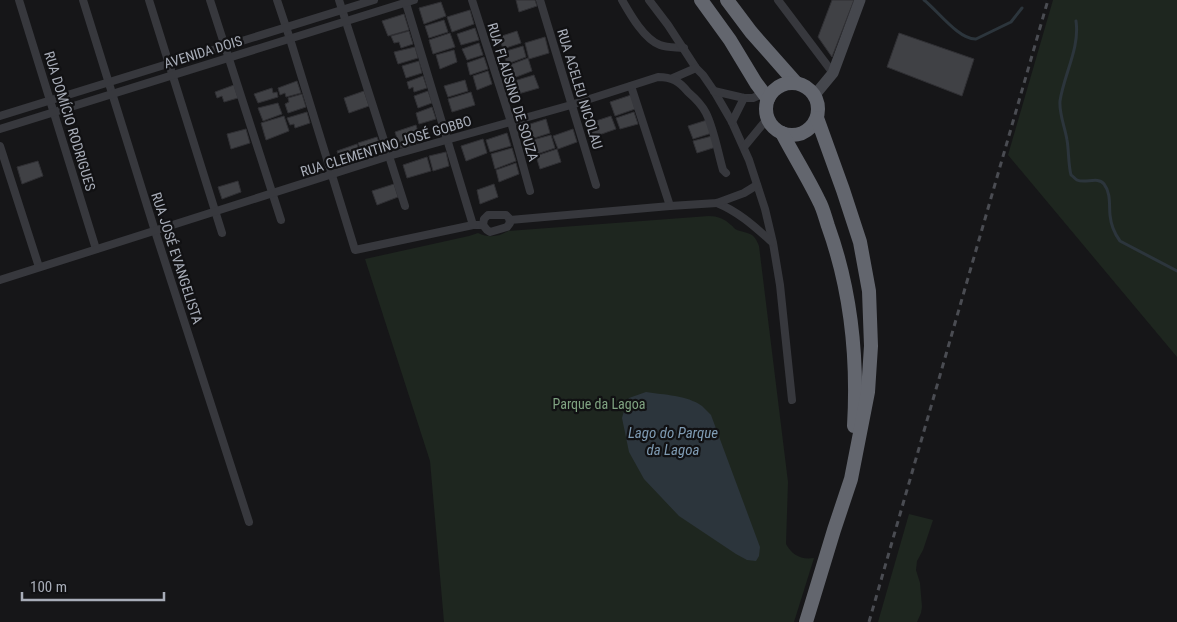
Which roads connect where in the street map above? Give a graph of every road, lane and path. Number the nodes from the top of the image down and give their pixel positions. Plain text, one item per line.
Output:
1 (19, 0) edge
2 (83, 0) edge
3 (149, 0) edge
4 (210, 0) edge
5 (277, 0) edge
6 (339, 0) edge
7 (374, 0) edge
8 (472, 0) edge
9 (540, 0) edge
10 (622, 0) edge
11 (649, 0) edge
12 (702, 0) edge
13 (727, 0) edge
14 (778, 0) edge
15 (860, 0) edge
16 (408, 1) edge
17 (342, 10) junction
18 (345, 22) junction
19 (286, 27) junction
20 (290, 38) junction
21 (224, 46) junction
22 (684, 48) junction
23 (228, 58) junction
24 (168, 63) junction
25 (696, 68) junction
26 (832, 73) junction
27 (172, 75) junction
28 (673, 78) junction
29 (109, 82) junction
30 (796, 83) junction
31 (631, 86) junction
32 (714, 91) junction
33 (113, 93) junction
34 (766, 96) junction
35 (814, 96) junction
36 (744, 98) junction
37 (50, 100) junction
38 (571, 105) junction
39 (54, 111) junction
40 (0, 116) edge
41 (817, 118) junction
42 (767, 119) junction
43 (511, 122) junction
44 (732, 122) junction
45 (0, 129) edge
46 (782, 133) junction
47 (447, 140) junction
48 (0, 146) edge
49 (744, 147) junction
50 (389, 156) junction
51 (726, 173) dead end
52 (332, 175) junction
53 (596, 185) dead end
54 (757, 185) junction
55 (530, 191) dead end
56 (273, 194) junction
57 (717, 203) junction
58 (405, 206) dead end
59 (670, 206) junction
60 (215, 212) junction
61 (281, 220) dead end
62 (510, 220) junction
63 (473, 225) junction
64 (483, 225) junction
65 (155, 231) junction
66 (222, 233) dead end
67 (773, 243) junction
68 (96, 249) junction
69 (40, 267) junction
70 (0, 280) edge
71 (792, 400) dead end
72 (851, 479) junction
73 (249, 522) dead end
74 (806, 622) edge

1 - 37 street, RUA DOMÍCIO RODRIGUES
2 - 29 street, RUA JOSÉ EVANGELISTA
3 - 24 street
4 - 21 street
5 - 19 street
6 - 17 street
7 - 17 street, AVENIDA DOIS
8 - 43 street, RUA FLAUSINO DE SOUZA
9 - 38 street, RUA ACELEU NICOLAU
10 - 22 street
11 - 22 street
12 - 34 highway
13 - 30 highway
14 - 26 street
15 - 26 street
16 - 18 street, AVENIDA DOIS
16 - 47 street
17 - 18 street
17 - 19 street, AVENIDA DOIS
18 - 20 street, AVENIDA DOIS
18 - 50 street
19 - 20 street
19 - 21 street, AVENIDA DOIS
20 - 23 street, AVENIDA DOIS
20 - 52 street
21 - 23 street
21 - 24 street, AVENIDA DOIS
22 - 25 street
23 - 27 street, AVENIDA DOIS
23 - 56 street
24 - 27 street
24 - 29 street, AVENIDA DOIS
25 - 28 street, RUA CLEMENTINO JOSÉ GOBBO
25 - 32 street
26 - 35 street
27 - 33 street, AVENIDA DOIS
27 - 60 street
28 - 31 street, RUA CLEMENTINO JOSÉ GOBBO
28 - 51 street
29 - 33 street, RUA JOSÉ EVANGELISTA
29 - 37 street, AVENIDA DOIS
30 - 34 highway
30 - 35 highway
31 - 38 street, RUA CLEMENTINO JOSÉ GOBBO
31 - 59 street
32 - 36 street
32 - 44 street
33 - 39 street, AVENIDA DOIS
33 - 65 street, RUA JOSÉ EVANGELISTA
34 - 36 street
34 - 42 highway
35 - 41 highway
36 - 44 street
37 - 39 street, RUA DOMÍCIO RODRIGUES
37 - 40 street, AVENIDA DOIS
38 - 43 street, RUA CLEMENTINO JOSÉ GOBBO
38 - 53 street, RUA ACELEU NICOLAU
39 - 45 street, AVENIDA DOIS
39 - 68 street, RUA DOMÍCIO RODRIGUES
41 - 46 highway
41 - 72 highway
42 - 46 highway
42 - 49 street
43 - 47 street, RUA CLEMENTINO JOSÉ GOBBO
43 - 55 street, RUA FLAUSINO DE SOUZA
44 - 49 street
46 - 72 highway
47 - 50 street, RUA CLEMENTINO JOSÉ GOBBO
47 - 63 street
48 - 69 street
49 - 54 street
50 - 52 street, RUA CLEMENTINO JOSÉ GOBBO
50 - 58 street
52 - 56 street, RUA CLEMENTINO JOSÉ GOBBO
52 - 63 street
54 - 57 street
54 - 67 street
56 - 60 street, RUA CLEMENTINO JOSÉ GOBBO
56 - 61 street
57 - 59 street
57 - 67 street
59 - 62 street
60 - 65 street, RUA CLEMENTINO JOSÉ GOBBO
60 - 66 street
62 - 64 street
62 - 64 street
63 - 64 street
65 - 68 street, RUA CLEMENTINO JOSÉ GOBBO
65 - 73 street, RUA JOSÉ EVANGELISTA
67 - 71 street
68 - 69 street, RUA CLEMENTINO JOSÉ GOBBO
69 - 70 street, RUA CLEMENTINO JOSÉ GOBBO
72 - 74 highway

